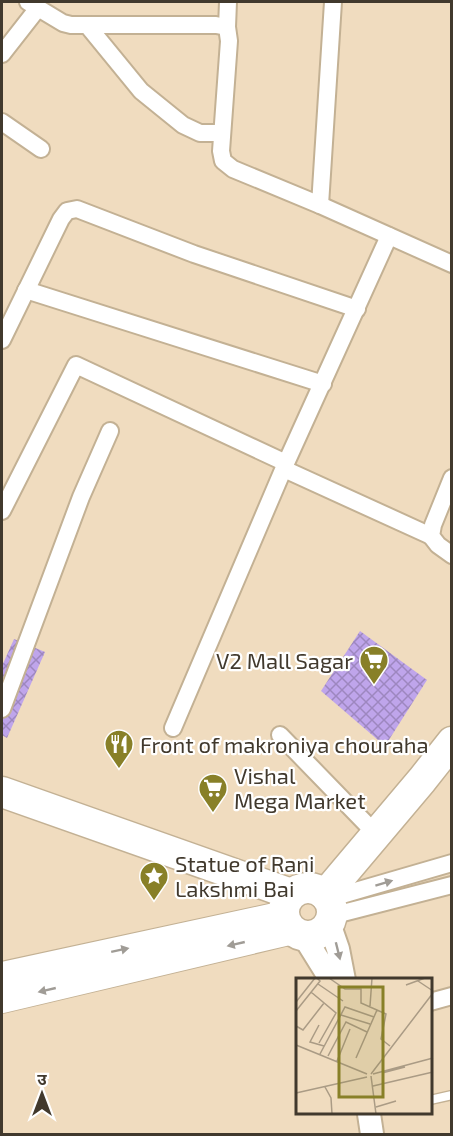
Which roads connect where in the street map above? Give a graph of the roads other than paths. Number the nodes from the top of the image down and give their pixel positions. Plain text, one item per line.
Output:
1 (228, 2) edge
2 (333, 2) edge
3 (33, 5) edge
4 (87, 25) junction
5 (227, 27) junction
6 (2, 54) edge
7 (2, 123) edge
8 (222, 133) junction
9 (41, 149) dead end
10 (320, 206) junction
11 (389, 236) junction
12 (452, 264) edge
13 (26, 290) junction
14 (357, 309) junction
15 (2, 340) edge
16 (323, 384) junction
17 (110, 431) dead end
18 (286, 466) junction
19 (452, 477) edge
20 (2, 512) edge
21 (431, 536) junction
22 (452, 555) edge
23 (2, 709) edge
24 (172, 728) dead end
25 (280, 735) dead end
26 (452, 742) edge
27 (2, 792) edge
28 (2, 810) edge
29 (376, 834) junction
30 (452, 863) edge
31 (452, 885) edge
32 (308, 913) junction
33 (2, 975) edge
34 (331, 978) edge
35 (344, 978) edge
36 (452, 996) edge
37 (2, 1000) edge
38 (432, 1001) edge
39 (452, 1095) edge
40 (432, 1100) edge

1 - 5 street
2 - 10 street
3 - 4 street
3 - 6 street
4 - 5 street
4 - 8 street
5 - 8 street
7 - 9 street
8 - 10 street
10 - 11 street
11 - 12 street
11 - 14 street
13 - 14 street
13 - 15 street
13 - 16 street
14 - 16 street
16 - 18 street
17 - 23 street
18 - 20 street
18 - 21 street
18 - 24 street
19 - 21 street
21 - 22 street
25 - 29 street
26 - 29 highway
27 - 32 highway
28 - 32 highway
29 - 32 highway
32 -> 30 street
31 - 32 street
33 -> 32 main road
32 - 34 main road
32 -> 35 main road
32 -> 37 main road
36 - 38 street
39 - 40 lane

